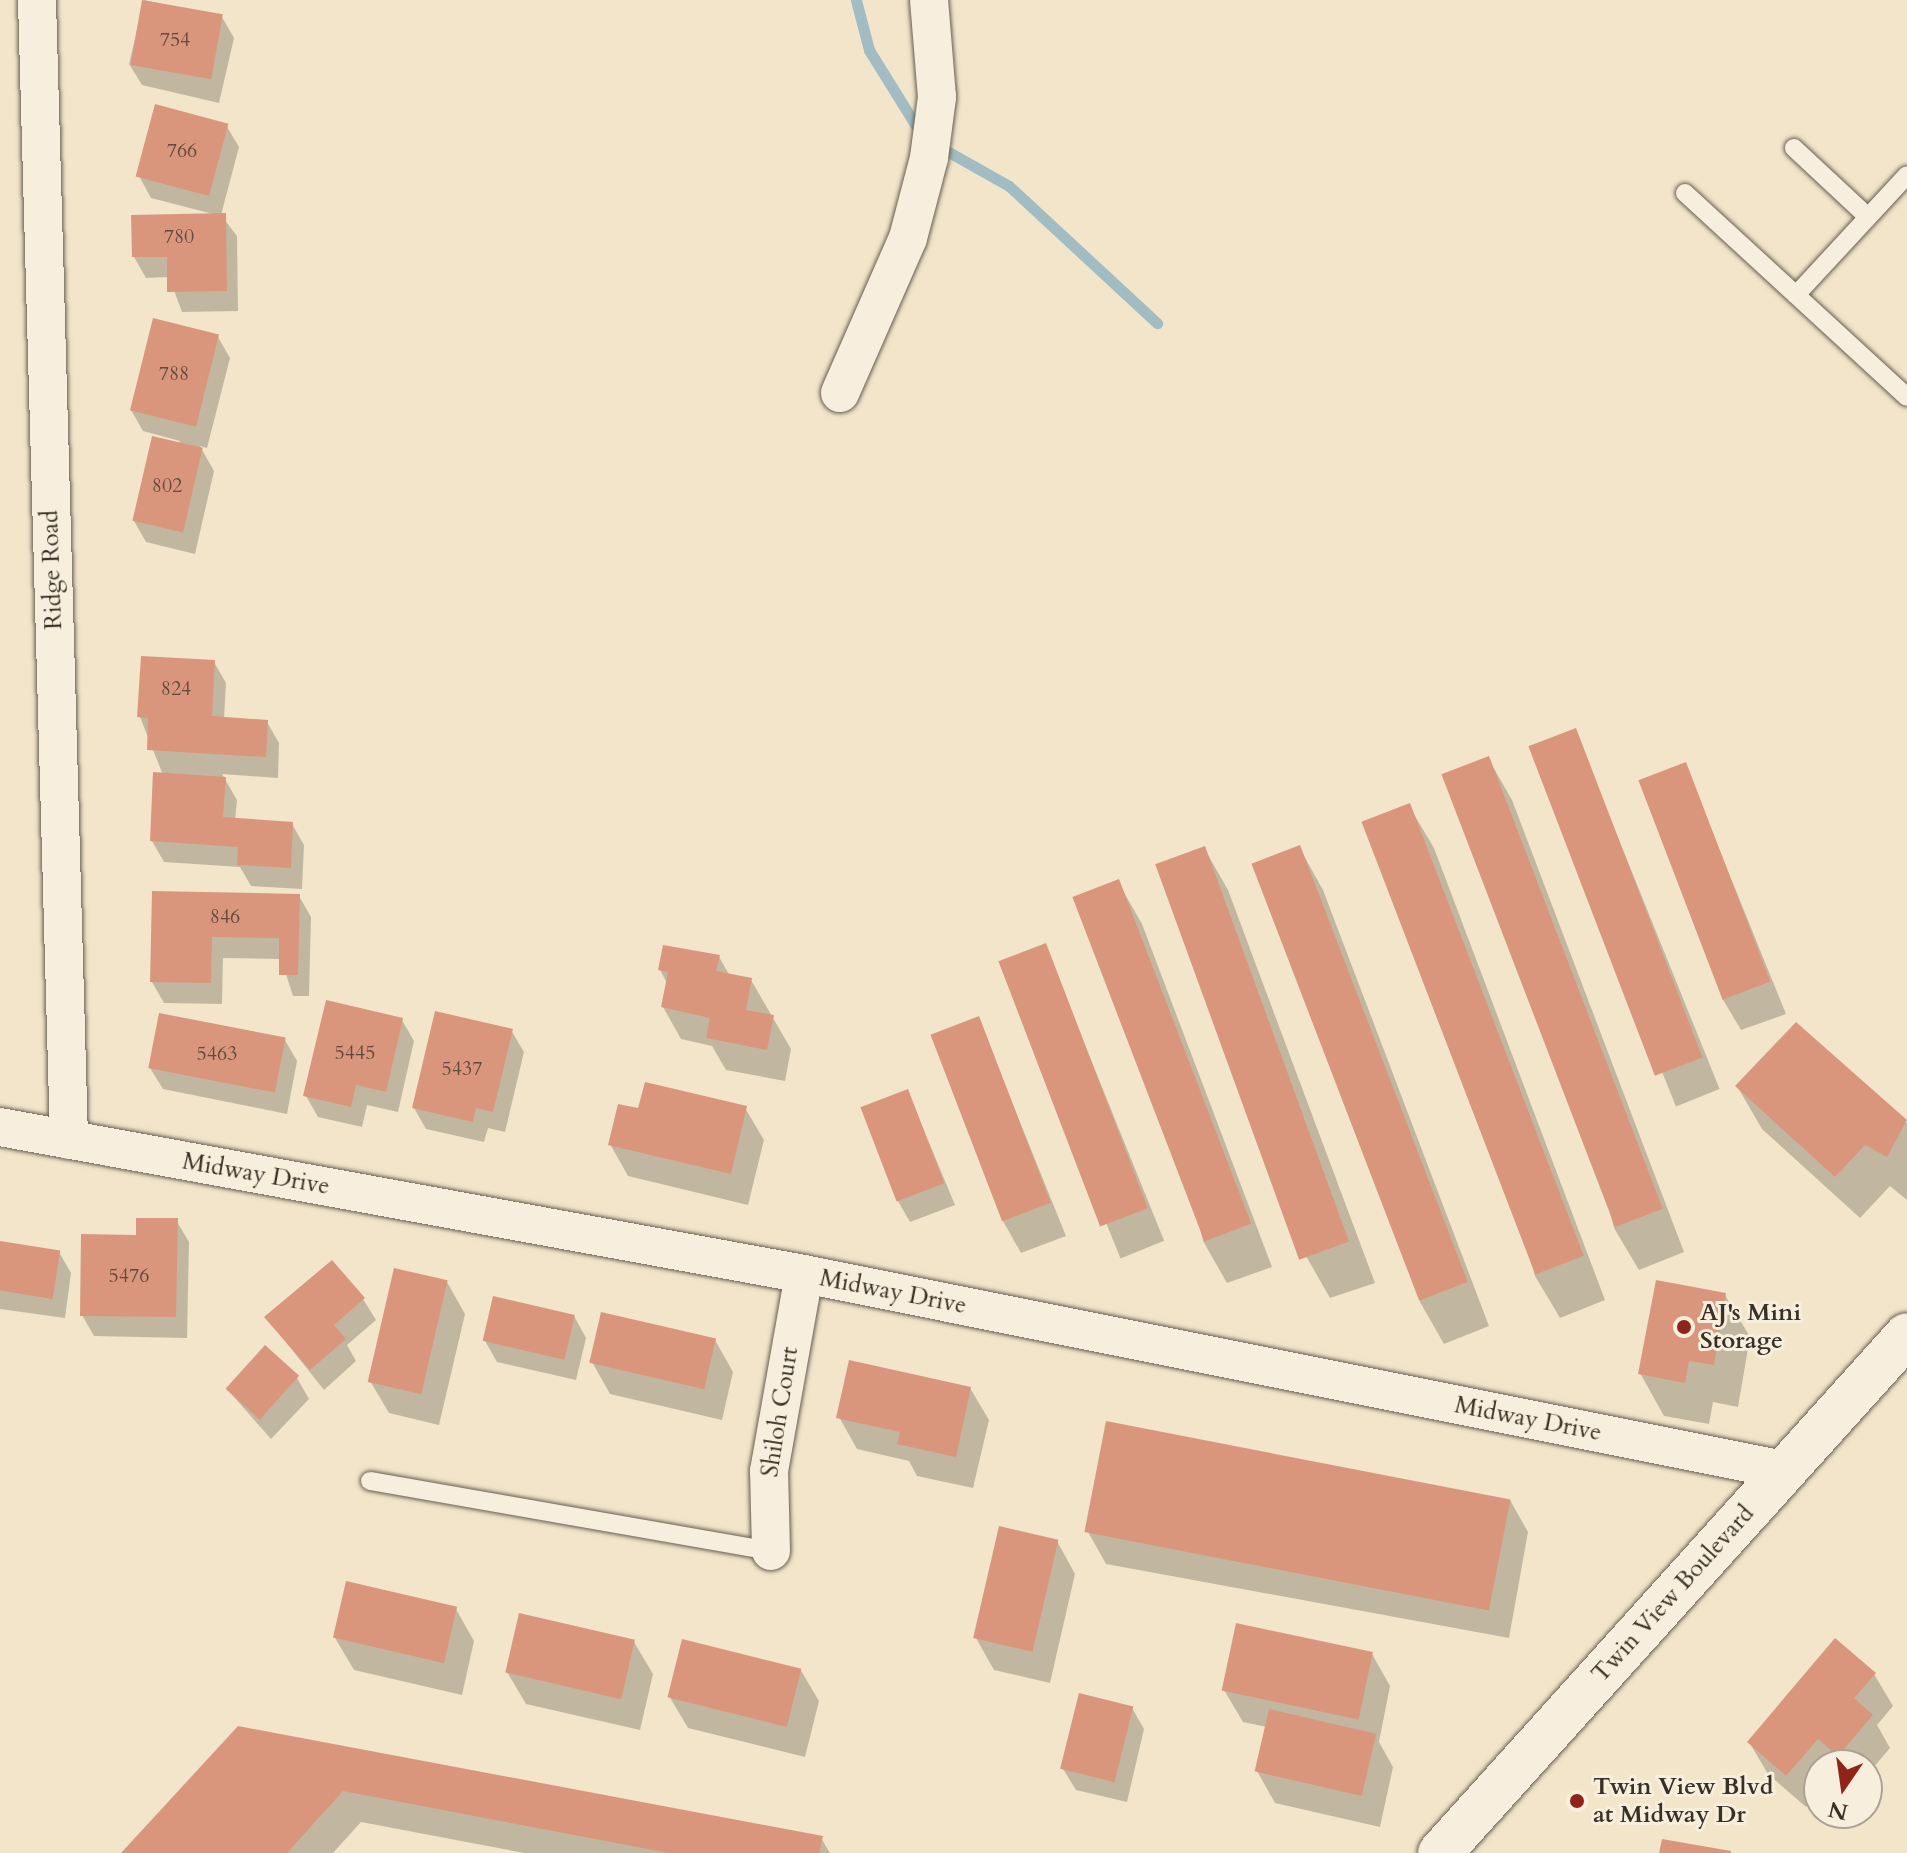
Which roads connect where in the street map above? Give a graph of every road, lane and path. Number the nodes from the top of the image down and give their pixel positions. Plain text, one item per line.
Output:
1 (37, 0) edge
2 (929, 0) edge
3 (1794, 148) dead end
4 (1907, 175) edge
5 (1685, 193) dead end
6 (1868, 217) junction
7 (1796, 295) junction
8 (840, 393) dead end
9 (1907, 397) edge
10 (0, 1127) edge
11 (69, 1140) junction
12 (804, 1274) junction
13 (1907, 1335) edge
14 (1783, 1470) junction
15 (370, 1481) dead end
16 (771, 1551) joint
17 (1440, 1853) edge

1 - 11 street, Ridge Road
2 - 8 street
3 - 6 lane
4 - 6 lane
5 - 7 lane
6 - 7 lane
7 - 9 lane
10 - 11 street, Midway Drive
11 - 12 street, Midway Drive
12 - 14 street, Midway Drive
12 - 16 street, Shiloh Court
13 - 14 street, Twin View Boulevard
14 - 17 street, Twin View Boulevard
15 - 16 lane

